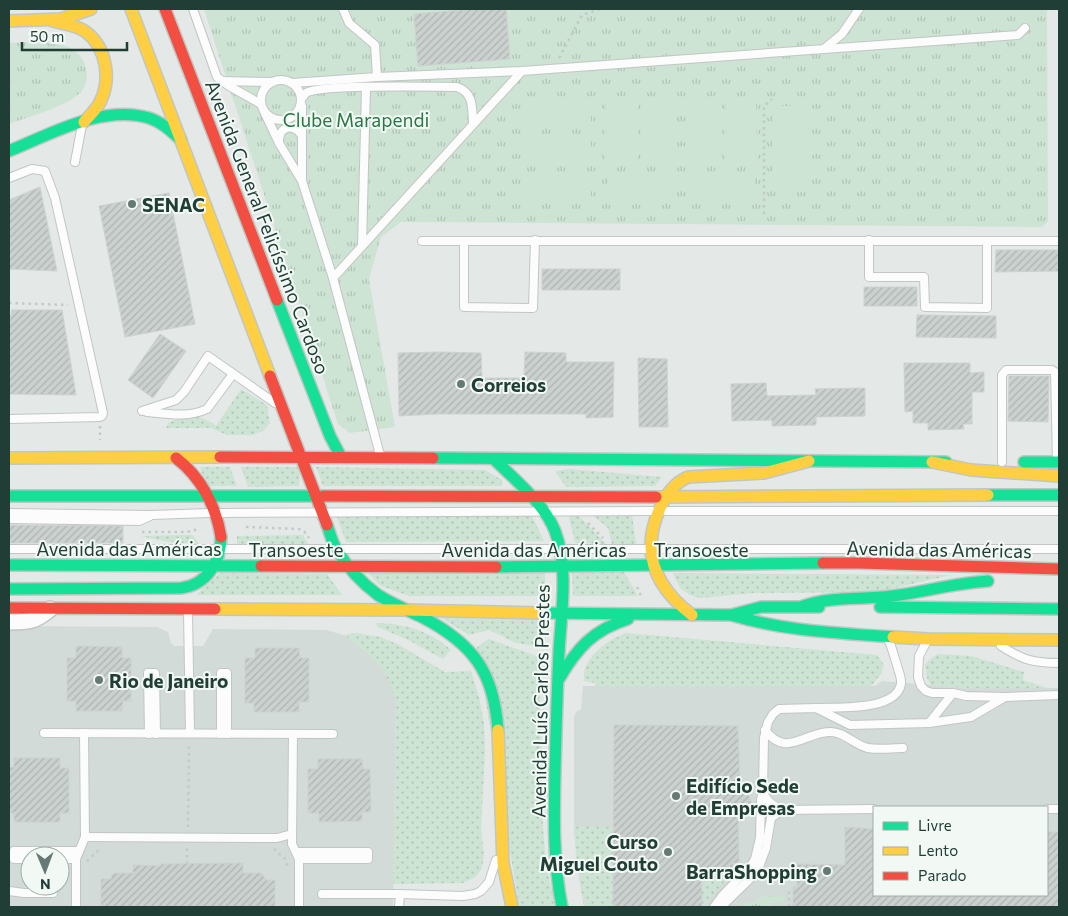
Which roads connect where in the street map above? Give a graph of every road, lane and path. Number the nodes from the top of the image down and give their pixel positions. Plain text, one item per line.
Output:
1 (91, 9) edge
2 (131, 9) edge
3 (165, 9) edge
4 (192, 9) edge
5 (343, 9) edge
6 (601, 9) edge
7 (859, 9) edge
8 (9, 21) edge
9 (53, 21) junction
10 (1025, 28) dead end
11 (825, 48) junction
12 (558, 59) dead end
13 (522, 71) junction
14 (377, 76) junction
15 (221, 81) junction
16 (272, 82) junction
17 (292, 83) junction
18 (366, 88) junction
19 (772, 99) dead end
20 (301, 100) junction
21 (262, 107) junction
22 (84, 122) junction
23 (473, 123) junction
24 (302, 136) junction
25 (181, 140) junction
26 (279, 143) junction
27 (9, 151) edge
28 (75, 162) dead end
29 (226, 169) junction
30 (9, 178) edge
31 (302, 181) junction
32 (207, 185) junction
33 (764, 214) dead end
34 (422, 240) dead end
35 (464, 240) junction
36 (535, 240) junction
37 (869, 240) junction
38 (987, 241) junction
39 (1059, 241) edge
40 (362, 246) junction
41 (333, 278) junction
42 (9, 303) edge
43 (79, 306) junction
44 (232, 374) junction
45 (280, 404) junction
46 (9, 419) edge
47 (301, 457) junction
48 (341, 457) junction
49 (9, 458) edge
50 (176, 458) junction
51 (381, 458) junction
52 (494, 459) junction
53 (808, 461) junction
54 (932, 462) junction
55 (1002, 462) junction
56 (1058, 462) edge
57 (1059, 476) edge
58 (1059, 495) edge
59 (9, 496) edge
60 (207, 496) junction
61 (316, 496) junction
62 (529, 496) junction
63 (666, 497) junction
64 (658, 511) junction
65 (1059, 511) edge
66 (322, 512) junction
67 (543, 512) junction
68 (9, 513) edge
69 (215, 513) junction
70 (151, 515) junction
71 (583, 518) dead end
72 (9, 519) edge
73 (205, 527) dead end
74 (246, 527) dead end
75 (133, 532) dead end
76 (603, 538) dead end
77 (310, 539) dead end
78 (9, 547) edge
79 (221, 549) junction
80 (336, 549) junction
81 (560, 549) junction
82 (651, 549) junction
83 (1059, 549) edge
84 (9, 565) edge
85 (214, 566) junction
86 (348, 566) junction
87 (654, 566) junction
88 (561, 567) junction
89 (1057, 569) edge
90 (9, 589) edge
91 (803, 606) junction
92 (9, 608) edge
93 (50, 609) junction
94 (188, 609) junction
95 (1059, 609) edge
96 (406, 610) junction
97 (561, 612) junction
98 (643, 615) junction
99 (692, 615) junction
100 (731, 615) junction
101 (9, 622) edge
102 (887, 637) junction
103 (928, 639) junction
104 (991, 640) junction
105 (1059, 640) edge
106 (1059, 663) edge
107 (558, 681) junction
108 (953, 693) junction
109 (1059, 695) edge
110 (1005, 697) junction
111 (816, 708) junction
112 (929, 723) junction
113 (765, 730) junction
114 (44, 733) dead end
115 (84, 733) junction
116 (190, 733) junction
117 (153, 734) junction
118 (224, 734) junction
119 (293, 734) junction
120 (333, 734) dead end
121 (188, 742) dead end
122 (903, 748) dead end
123 (763, 790) junction
124 (873, 809) edge
125 (782, 810) junction
126 (292, 834) junction
127 (85, 837) junction
128 (188, 838) junction
129 (501, 843) junction
130 (101, 848) dead end
131 (178, 848) dead end
132 (187, 848) junction
133 (271, 848) dead end
134 (20, 851) edge
135 (70, 851) edge
136 (79, 851) junction
137 (298, 856) junction
138 (20, 859) edge
139 (70, 859) edge
140 (76, 859) junction
141 (86, 862) dead end
142 (187, 864) dead end
143 (289, 868) dead end
144 (789, 888) dead end
145 (322, 894) dead end
146 (400, 894) junction
147 (76, 907) edge
148 (299, 907) edge
149 (399, 907) edge
150 (512, 907) edge
151 (562, 907) edge
152 (714, 907) edge
153 (721, 907) edge
154 (789, 907) edge

1 - 9 main road
2 - 25 main road
3 - 29 main road, Avenida General Felicíssimo Cardoso
4 - 15 lane
5 - 14 lane
6 - 12 path
7 - 11 lane
8 - 9 main road
9 - 22 main road
10 - 11 lane
11 - 13 lane
13 - 14 lane
13 - 23 lane
14 - 17 lane
15 - 16 lane
15 - 21 lane
16 - 17 lane
16 - 21 lane
17 - 20 lane
18 - 20 lane
18 - 23 lane
18 - 40 lane
19 - 33 path
20 - 21 lane
20 - 24 lane
21 - 26 lane
22 - 25 main road
22 - 27 main road
22 - 28 lane
23 - 40 lane
24 - 26 lane
24 - 31 lane
25 - 32 main road
26 - 31 lane
29 - 32 main road
29 - 48 main road, Avenida General Felicíssimo Cardoso
30 - 43 lane
31 - 41 lane
32 - 45 main road
34 - 35 lane
35 - 36 lane
35 - 36 lane
36 - 37 lane
37 - 38 lane
37 - 38 lane
38 - 39 lane
40 - 41 lane
41 - 51 lane
42 - 43 path
43 - 46 lane
44 - 44 lane
44 - 45 lane
45 - 47 main road
47 - 48 main road
47 - 50 main road
47 - 61 main road, Avenida Luís Carlos Prestes
48 - 51 main road
49 - 50 main road
50 - 60 main road
51 - 52 main road
52 - 53 main road
52 - 62 main road, Avenida Luís Carlos Prestes
53 - 54 main road
53 - 63 main road
54 - 55 main road
54 - 57 main road
55 - 56 main road
55 - 56 lane
58 - 63 main road
59 - 60 main road
60 - 61 main road
60 - 69 main road
61 - 62 main road
61 - 66 main road, Avenida Luís Carlos Prestes
62 - 63 main road
62 - 67 main road, Avenida Luís Carlos Prestes
63 - 64 main road
64 - 65 lane, Transoeste
64 - 67 lane, Transoeste
64 - 82 main road
66 - 67 lane, Transoeste
66 - 69 lane, Transoeste
66 - 80 main road, Avenida Luís Carlos Prestes
67 - 81 main road, Avenida Luís Carlos Prestes
68 - 70 lane, Transoeste
69 - 70 lane, Transoeste
69 - 79 main road
70 - 72 lane, Transoeste
71 - 76 path
73 - 75 path
74 - 77 path
78 - 79 lane, Transoeste
79 - 80 lane, Transoeste
79 - 85 main road
80 - 81 lane, Transoeste
80 - 86 main road, Avenida Luís Carlos Prestes
81 - 82 lane, Transoeste
81 - 88 main road, Avenida Luís Carlos Prestes
82 - 83 lane, Transoeste
82 - 87 main road
84 - 85 main road, Avenida das Américas
85 - 86 main road, Avenida das Américas
85 - 90 main road
86 - 88 main road, Avenida das Américas
86 - 96 main road, Avenida Luís Carlos Prestes
87 - 88 main road, Avenida das Américas
87 - 89 main road, Avenida das Américas
87 - 99 main road
88 - 97 main road, Avenida Luís Carlos Prestes
89 - 91 main road
91 - 95 main road
91 - 100 main road
92 - 93 main road
93 - 94 main road
93 - 101 street
94 - 96 main road
94 - 116 lane
96 - 97 main road
96 - 129 main road, Avenida Luís Carlos Prestes
97 - 98 main road
97 - 107 main road, Avenida Luís Carlos Prestes
98 - 99 main road
98 - 107 main road
99 - 100 main road
100 - 102 main road
102 - 103 main road
102 - 111 lane
103 - 104 main road
103 - 108 lane
104 - 105 main road
104 - 106 lane
107 - 151 main road, Avenida Luís Carlos Prestes
108 - 110 lane
108 - 112 lane
109 - 110 lane
110 - 112 lane
111 - 112 lane
111 - 113 lane
113 - 122 lane
113 - 123 lane
114 - 115 lane
115 - 117 lane
115 - 127 lane
116 - 117 lane
116 - 118 lane
117 - 117 lane
118 - 118 lane
118 - 119 lane
119 - 120 lane
119 - 126 lane
121 - 128 path
123 - 125 lane
123 - 152 lane
124 - 125 lane
125 - 153 lane
126 - 128 lane
126 - 137 lane
127 - 128 lane
127 - 136 lane
128 - 132 path
129 - 146 lane
129 - 150 main road, Avenida Luís Carlos Prestes
130 - 141 path
131 - 132 path
132 - 142 path
133 - 143 path
134 - 138 lane
135 - 136 lane
136 - 140 lane
137 - 137 lane
137 - 148 lane
139 - 140 lane
140 - 147 lane
144 - 154 path
145 - 146 lane
146 - 149 lane

